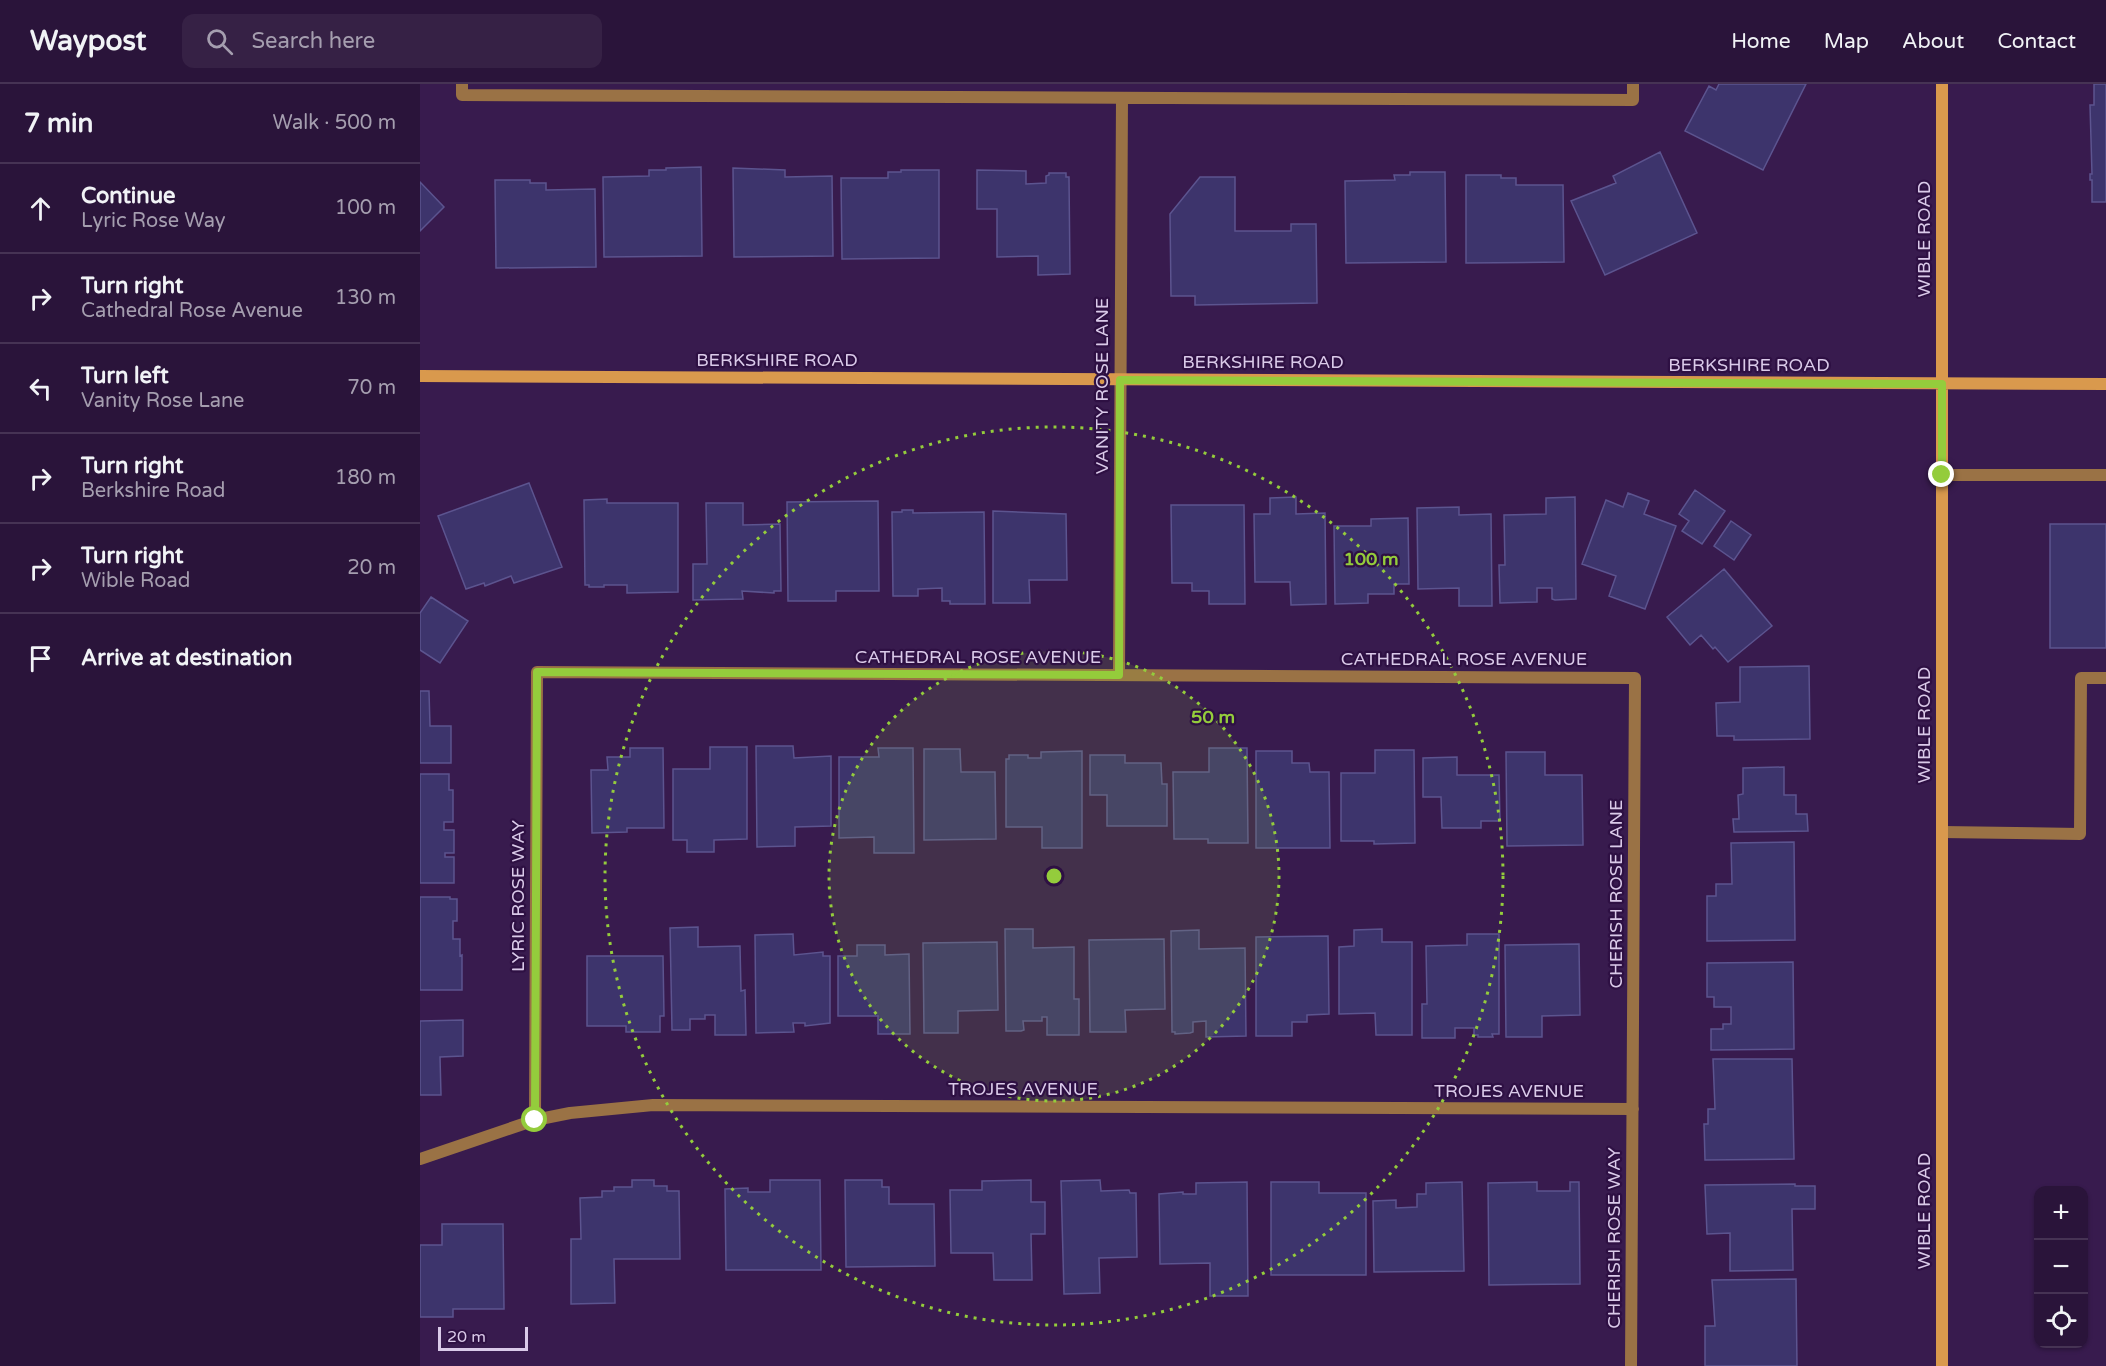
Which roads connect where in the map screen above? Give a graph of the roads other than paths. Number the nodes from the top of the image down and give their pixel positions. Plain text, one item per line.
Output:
1 (1633, 84) edge
2 (1942, 84) edge
3 (462, 89) edge
4 (1122, 98) junction
5 (420, 376) edge
6 (1120, 380) junction
7 (1942, 384) junction
8 (2106, 384) edge
9 (1942, 475) junction
10 (2106, 475) edge
11 (537, 672) joint
12 (1119, 675) junction
13 (1635, 678) joint
14 (2106, 678) edge
15 (1942, 832) junction
16 (1633, 1109) junction
17 (535, 1120) junction
18 (420, 1160) edge
19 (1631, 1366) edge
20 (1942, 1366) edge

1 - 4 street
2 - 7 street, WIBLE ROAD
3 - 4 street
4 - 6 street, VANITY ROSE LANE
5 - 6 street, BERKSHIRE ROAD
6 - 7 street, BERKSHIRE ROAD
6 - 12 street, VANITY ROSE LANE
7 - 8 street, BERKSHIRE ROAD
7 - 9 street, WIBLE ROAD
9 - 10 street
9 - 15 street, WIBLE ROAD
11 - 12 street, CATHEDRAL ROSE AVENUE
11 - 17 street, LYRIC ROSE WAY
12 - 13 street, CATHEDRAL ROSE AVENUE
13 - 16 street, CHERISH ROSE LANE
14 - 15 street
15 - 20 street, WIBLE ROAD
16 - 17 street, TROJES AVENUE
16 - 19 street, CHERISH ROSE WAY
17 - 18 street, TROJES AVENUE

